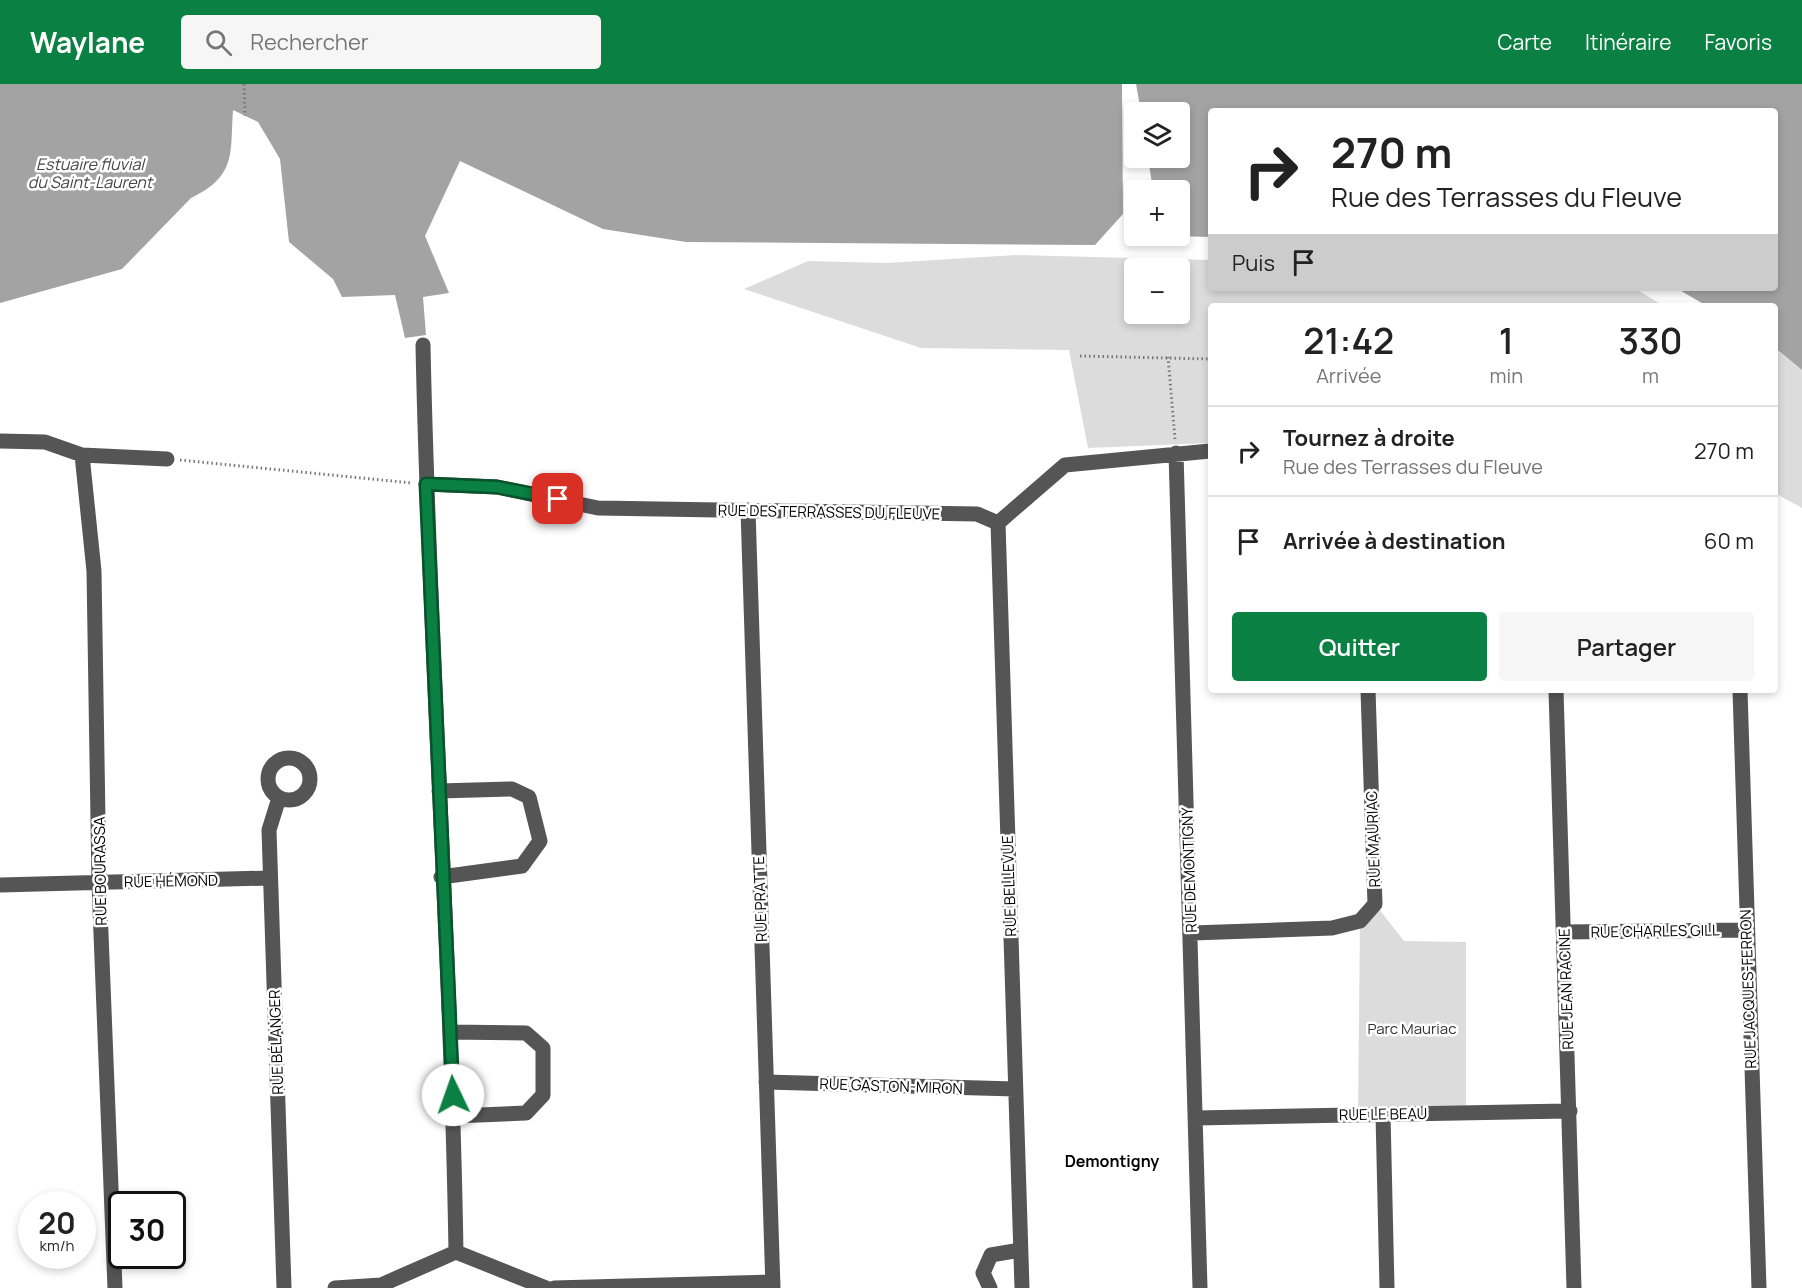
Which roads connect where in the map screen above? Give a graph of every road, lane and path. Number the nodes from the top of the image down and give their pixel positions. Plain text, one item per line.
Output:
1 (244, 84) edge
2 (245, 116) dead end
3 (423, 345) dead end
4 (1080, 356) dead end
5 (1168, 357) junction
6 (1208, 359) edge
7 (0, 441) edge
8 (1208, 452) edge
9 (1176, 453) junction
10 (82, 454) junction
11 (167, 459) joint
12 (426, 484) junction
13 (748, 510) junction
14 (998, 523) junction
15 (1368, 693) edge
16 (1556, 693) edge
17 (1740, 693) edge
18 (439, 791) junction
19 (279, 798) dead end
20 (441, 877) junction
21 (270, 878) junction
22 (99, 883) junction
23 (0, 885) edge
24 (1746, 930) junction
25 (1564, 932) junction
26 (1192, 933) junction
27 (450, 1032) junction
28 (766, 1082) junction
29 (1015, 1089) junction
30 (1570, 1111) junction
31 (1383, 1114) junction
32 (454, 1116) junction
33 (1196, 1118) junction
34 (1020, 1250) junction
35 (456, 1252) junction
36 (773, 1285) edge
37 (116, 1288) edge
38 (284, 1288) edge
39 (335, 1288) edge
40 (546, 1288) edge
41 (554, 1288) edge
42 (990, 1288) edge
43 (1022, 1288) edge
44 (1200, 1288) edge
45 (1387, 1288) edge
46 (1574, 1288) edge
47 (1758, 1288) edge

1 - 2 path
3 - 12 street
4 - 5 path
5 - 6 path
5 - 9 path
7 - 10 street
8 - 9 street
9 - 14 street
9 - 26 street, RUE DEMONTIGNY
10 - 11 street
10 - 22 street, RUE BOURASSA
11 - 12 path
12 - 13 street, RUE DES TERRASSES DU FLEUVE
12 - 18 street
13 - 14 street, RUE DES TERRASSES DU FLEUVE
13 - 28 street, RUE PRATTE
14 - 29 street, RUE BELLEVUE
15 - 26 street, RUE MAURIAC
16 - 25 street, RUE JEAN RACINE
17 - 24 street, RUE JACQUES-FERRON
18 - 20 street
18 - 20 street
19 - 21 street, RUE BÉLANGER
20 - 27 street
21 - 22 street, RUE HÉMOND
21 - 38 street, RUE BÉLANGER
22 - 23 street, RUE HÉMOND
22 - 37 street, RUE BOURASSA
24 - 25 street, RUE CHARLES GILL
24 - 47 street, RUE JACQUES-FERRON
25 - 30 street, RUE JEAN RACINE
26 - 33 street, RUE DEMONTIGNY
27 - 32 street
27 - 32 street
28 - 29 street, RUE GASTON-MIRON
28 - 36 street, RUE PRATTE
29 - 34 street, RUE BELLEVUE
30 - 31 street, RUE LE BEAU
30 - 46 street, RUE JEAN RACINE
31 - 33 street, RUE LE BEAU
31 - 45 street
32 - 35 street
33 - 44 street, RUE DEMONTIGNY
34 - 42 street
34 - 43 street, RUE BELLEVUE
35 - 39 street
35 - 40 street
36 - 41 street

